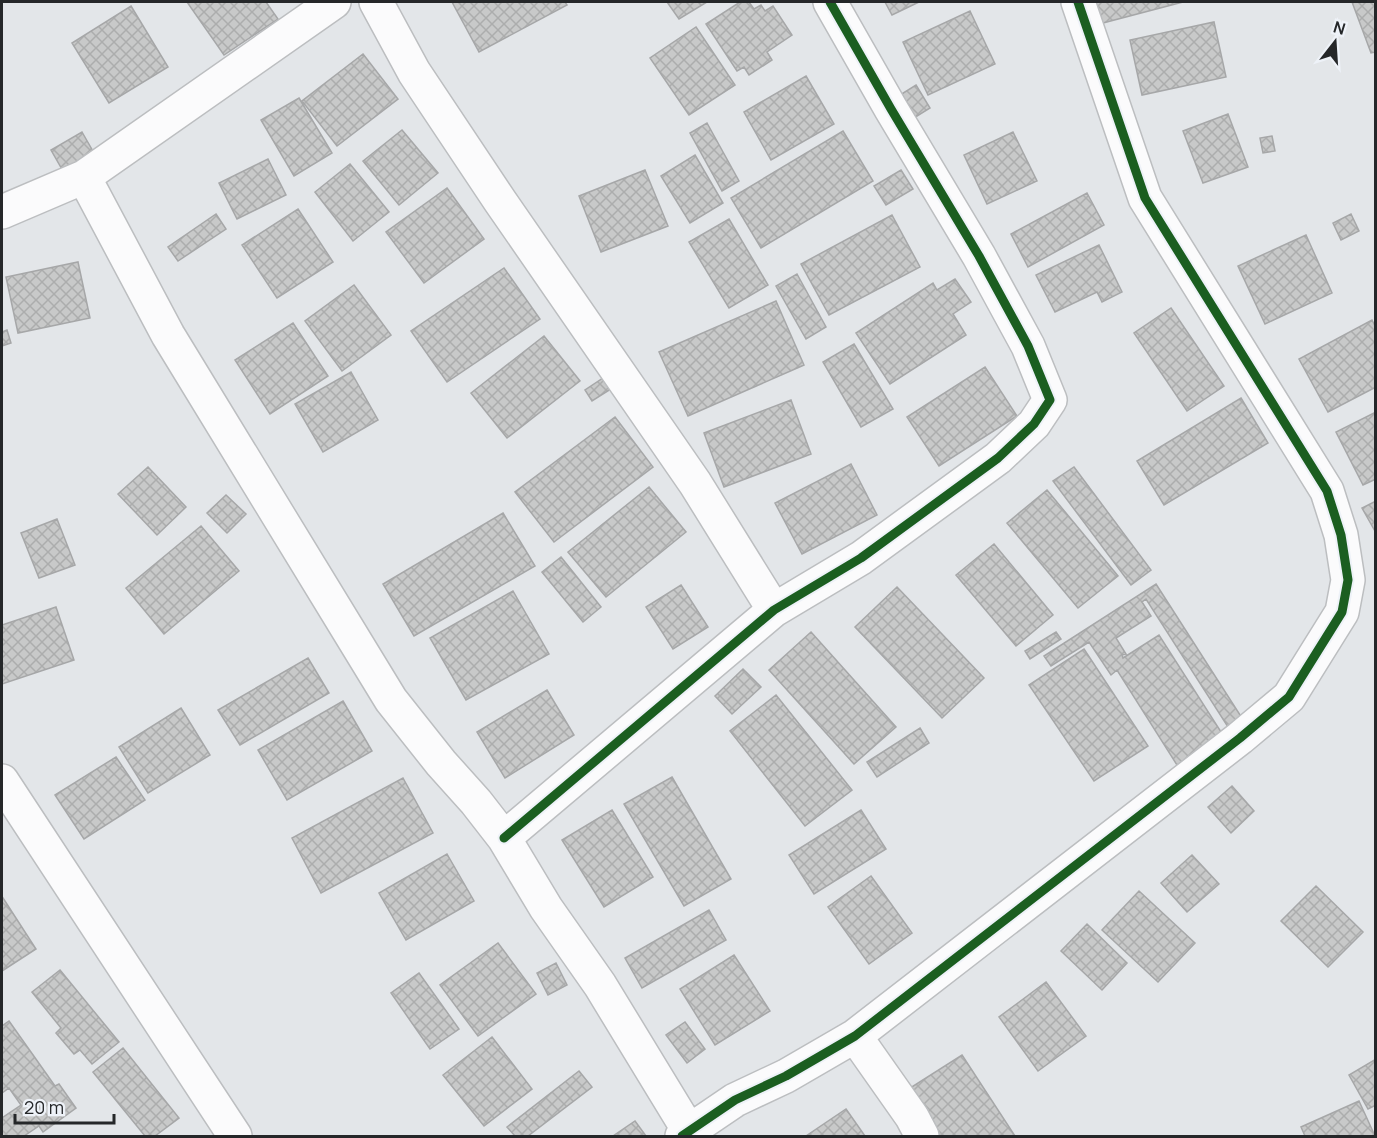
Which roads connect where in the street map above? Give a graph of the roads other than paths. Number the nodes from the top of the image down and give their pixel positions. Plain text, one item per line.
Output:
1 (334, 2) edge
2 (376, 2) edge
3 (830, 2) edge
4 (1078, 2) edge
5 (84, 177) junction
6 (2, 212) edge
7 (774, 610) junction
8 (2, 781) edge
9 (504, 838) junction
10 (855, 1036) junction
11 (686, 1134) edge
12 (235, 1137) edge
13 (922, 1137) edge

1 - 5 street
2 - 7 street
3 - 7 street
4 - 10 street
5 - 6 street
5 - 9 street
7 - 9 street
8 - 12 street
9 - 11 street
10 - 11 street
10 - 13 street

